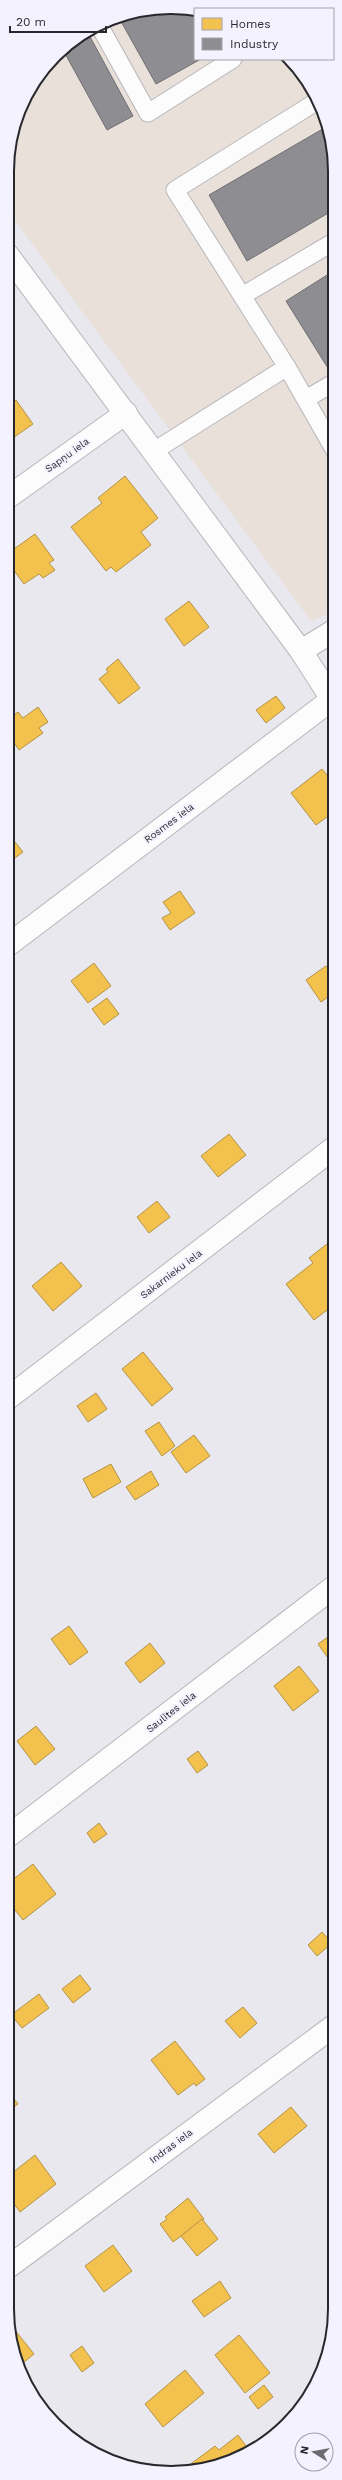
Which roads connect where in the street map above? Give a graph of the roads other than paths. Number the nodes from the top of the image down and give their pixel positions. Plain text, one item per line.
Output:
1 (102, 30) edge
2 (231, 60) edge
3 (313, 104) edge
4 (328, 245) edge
5 (14, 263) edge
6 (242, 296) junction
7 (288, 367) junction
8 (328, 386) edge
9 (306, 399) junction
10 (126, 413) junction
11 (328, 438) edge
12 (154, 451) junction
13 (14, 493) edge
14 (328, 635) edge
15 (301, 652) junction
16 (328, 694) edge
17 (328, 706) edge
18 (14, 941) edge
19 (328, 1152) edge
20 (14, 1395) edge
21 (328, 1591) edge
22 (14, 1832) edge
23 (328, 2030) edge
24 (14, 2263) edge

1 - 2 lane
3 - 6 lane
4 - 6 lane
5 - 10 street
6 - 7 lane
7 - 9 lane
7 - 12 lane
8 - 9 lane
9 - 11 lane
10 - 12 street
10 - 13 street, Sapņu iela
12 - 15 street
14 - 15 street
15 - 16 street
17 - 18 street, Rosmes iela
19 - 20 street, Sakarnieku iela
21 - 22 street, Saulītes iela
23 - 24 street, Indras iela

